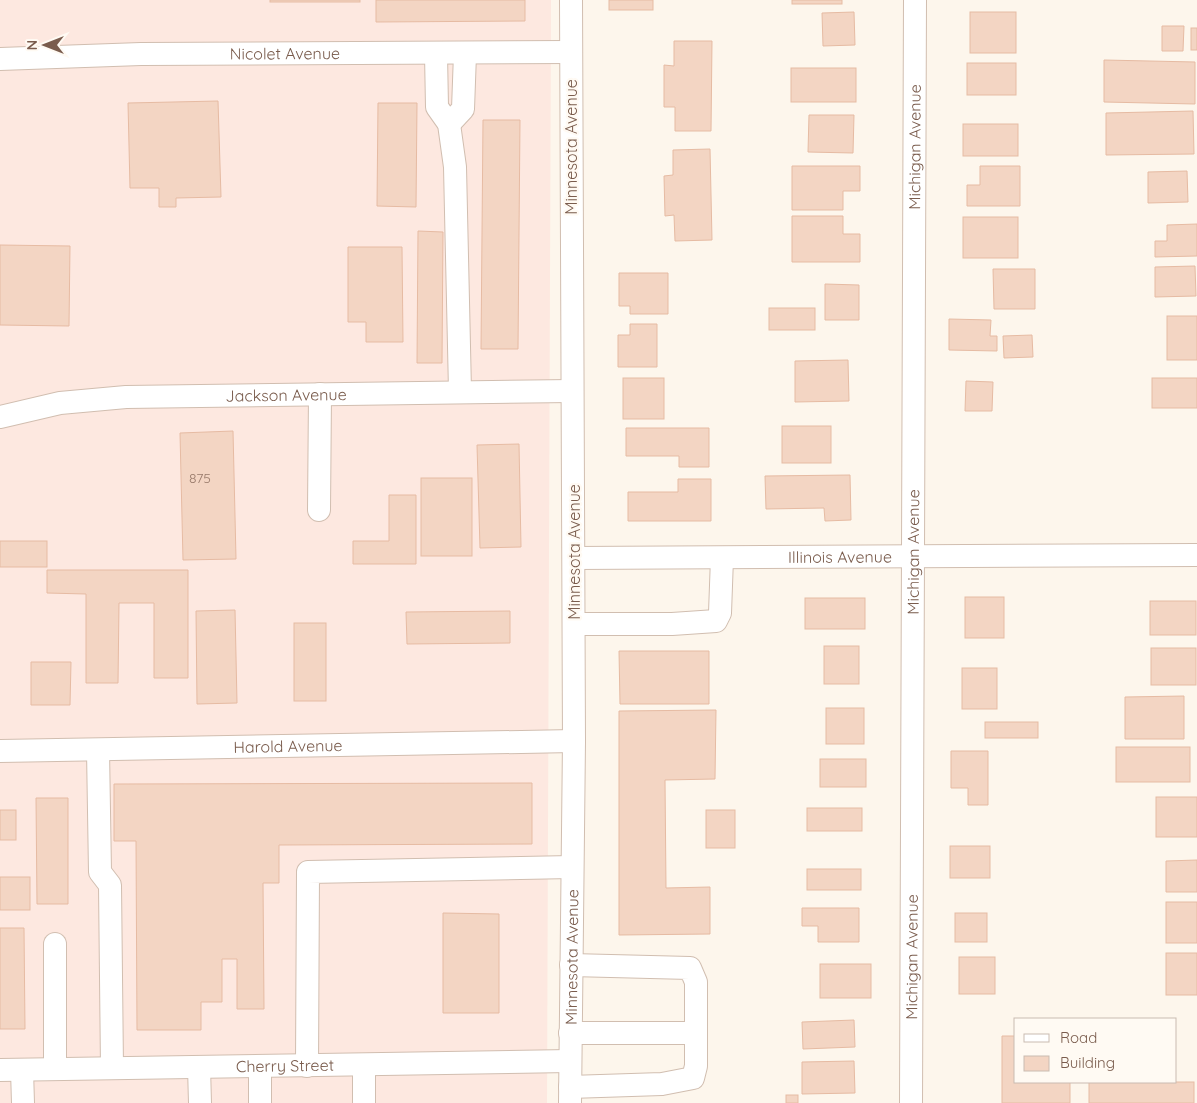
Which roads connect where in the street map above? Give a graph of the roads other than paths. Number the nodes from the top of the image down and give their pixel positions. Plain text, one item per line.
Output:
1 (571, 0) edge
2 (915, 0) edge
3 (571, 52) junction
4 (436, 54) junction
5 (466, 54) junction
6 (0, 58) edge
7 (449, 124) junction
8 (460, 391) junction
9 (572, 391) junction
10 (320, 394) junction
11 (0, 417) edge
12 (319, 510) dead end
13 (1197, 555) edge
14 (914, 556) junction
15 (574, 558) junction
16 (722, 558) junction
17 (574, 624) junction
18 (574, 741) junction
19 (98, 750) junction
20 (0, 751) edge
21 (572, 867) junction
22 (55, 944) dead end
23 (571, 965) junction
24 (570, 1033) junction
25 (696, 1033) junction
26 (570, 1061) junction
27 (364, 1064) junction
28 (260, 1066) junction
29 (307, 1066) junction
30 (198, 1067) junction
31 (112, 1068) junction
32 (0, 1070) edge
33 (22, 1070) junction
34 (55, 1070) junction
35 (570, 1095) edge
36 (22, 1103) edge
37 (200, 1103) edge
38 (260, 1103) edge
39 (364, 1103) edge
40 (910, 1103) edge

1 - 3 street, Minnesota Avenue
2 - 14 street, Michigan Avenue
3 - 5 street, Nicolet Avenue
3 - 9 street, Minnesota Avenue
4 - 5 street, Nicolet Avenue
4 - 6 street, Nicolet Avenue
4 - 7 street
5 - 7 street
7 - 8 street
8 - 9 street, Jackson Avenue
8 - 10 street, Jackson Avenue
9 - 15 street, Minnesota Avenue
10 - 11 street, Jackson Avenue
10 - 12 street
13 - 14 street, Illinois Avenue
14 - 16 street, Illinois Avenue
14 - 40 street, Michigan Avenue
15 - 16 street, Illinois Avenue
15 - 17 street, Minnesota Avenue
16 - 17 street
17 - 18 street, Minnesota Avenue
18 - 19 street, Harold Avenue
18 - 21 street, Minnesota Avenue
19 - 20 street, Harold Avenue
19 - 31 street
21 - 23 street, Minnesota Avenue
21 - 29 street
22 - 34 street
23 - 24 street, Minnesota Avenue
23 - 25 street
24 - 25 street
24 - 26 street, Minnesota Avenue
25 - 35 street
26 - 27 street, Cherry Street
26 - 35 street, Minnesota Avenue
27 - 29 street, Cherry Street
27 - 39 street
28 - 29 street, Cherry Street
28 - 30 street, Cherry Street
28 - 38 street
30 - 31 street, Cherry Street
30 - 37 street
31 - 34 street, Cherry Street
32 - 33 street, Cherry Street
33 - 34 street, Cherry Street
33 - 36 street

